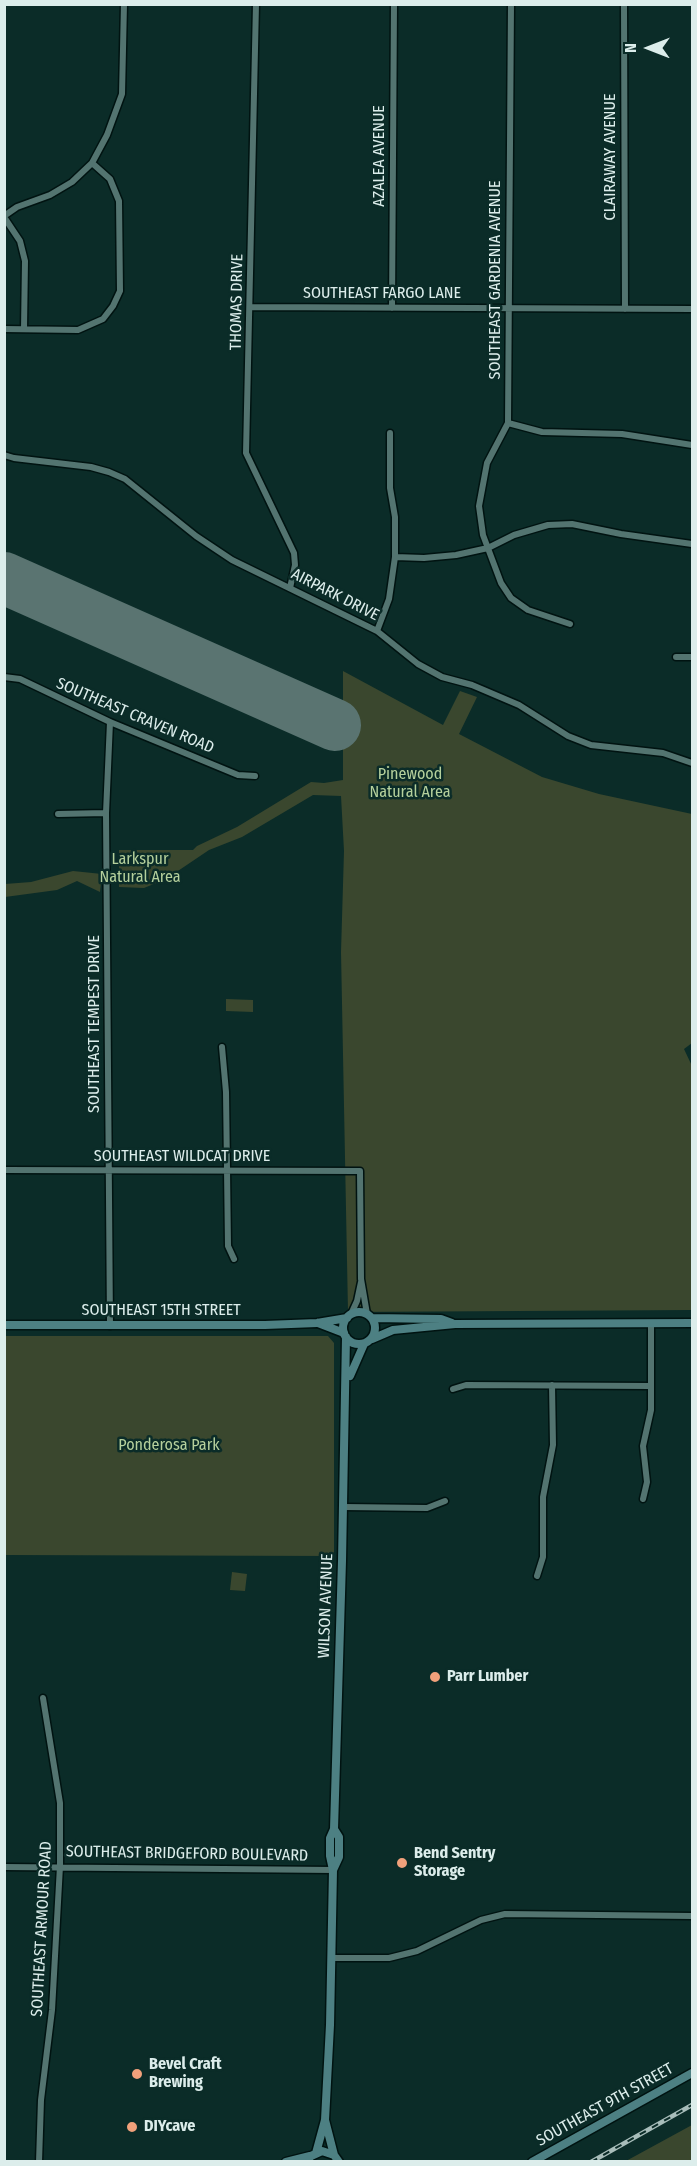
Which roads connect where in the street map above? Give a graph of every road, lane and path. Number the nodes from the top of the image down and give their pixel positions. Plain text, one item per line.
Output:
1 (124, 4) edge
2 (256, 4) edge
3 (394, 4) edge
4 (511, 4) edge
5 (624, 4) edge
6 (92, 163) junction
7 (4, 217) edge
8 (251, 307) junction
9 (392, 308) junction
10 (510, 309) junction
11 (625, 309) junction
12 (693, 309) edge
13 (4, 328) edge
14 (24, 329) junction
15 (508, 423) junction
16 (390, 433) dead end
17 (693, 445) edge
18 (4, 455) edge
19 (693, 544) edge
20 (488, 548) junction
21 (395, 557) junction
22 (290, 588) junction
23 (570, 624) dead end
24 (377, 631) junction
25 (676, 657) dead end
26 (693, 657) edge
27 (4, 677) edge
28 (110, 722) junction
29 (693, 763) edge
30 (255, 776) dead end
31 (106, 813) junction
32 (58, 814) dead end
33 (222, 1047) dead end
34 (4, 1170) edge
35 (109, 1171) junction
36 (226, 1171) junction
37 (234, 1259) dead end
38 (361, 1279) junction
39 (349, 1316) junction
40 (369, 1316) junction
41 (317, 1323) junction
42 (651, 1323) junction
43 (693, 1323) edge
44 (455, 1324) junction
45 (4, 1325) edge
46 (110, 1326) junction
47 (345, 1335) junction
48 (372, 1339) junction
49 (363, 1344) junction
50 (347, 1385) junction
51 (552, 1385) junction
52 (651, 1386) junction
53 (453, 1389) dead end
54 (644, 1499) dead end
55 (445, 1501) dead end
56 (344, 1507) junction
57 (537, 1576) dead end
58 (43, 1698) dead end
59 (60, 1866) junction
60 (4, 1867) edge
61 (333, 1870) junction
62 (693, 1916) edge
63 (332, 1958) junction
64 (693, 2073) edge
65 (325, 2120) junction
66 (311, 2157) edge
67 (337, 2158) edge
68 (39, 2162) edge
69 (286, 2162) edge
70 (532, 2162) edge

1 - 6 street
2 - 8 street, THOMAS DRIVE
3 - 9 street, AZALEA AVENUE
4 - 10 street, SOUTHEAST GARDENIA AVENUE
5 - 11 street, CLAIRAWAY AVENUE
6 - 7 street
6 - 14 street
7 - 14 street
8 - 9 street, SOUTHEAST FARGO LANE
8 - 22 street, THOMAS DRIVE
9 - 10 street, SOUTHEAST FARGO LANE
10 - 11 street, SOUTHEAST FARGO LANE
10 - 15 street, SOUTHEAST GARDENIA AVENUE
11 - 12 street, SOUTHEAST FARGO LANE
13 - 14 street
15 - 17 street
15 - 20 street, SOUTHEAST GARDENIA AVENUE
16 - 21 street
18 - 22 street, AIRPARK DRIVE
19 - 20 street
20 - 21 street
20 - 23 street, SOUTHEAST GARDENIA AVENUE
21 - 24 street
22 - 24 street, AIRPARK DRIVE
24 - 29 street, AIRPARK DRIVE
25 - 26 street
27 - 28 street, SOUTHEAST CRAVEN ROAD
28 - 30 street, SOUTHEAST CRAVEN ROAD
28 - 31 street, SOUTHEAST TEMPEST DRIVE
31 - 32 street
31 - 35 street, SOUTHEAST TEMPEST DRIVE
33 - 36 street
34 - 35 street, SOUTHEAST WILDCAT DRIVE
35 - 36 street, SOUTHEAST WILDCAT DRIVE
35 - 46 street, SOUTHEAST TEMPEST DRIVE
36 - 37 street
36 - 38 street, SOUTHEAST WILDCAT DRIVE
38 - 39 street
38 - 40 street
39 - 40 street
39 - 41 street, SOUTHEAST 15TH STREET
39 - 47 street
40 - 44 street
40 - 48 street
41 - 46 street, SOUTHEAST 15TH STREET
41 - 47 street, SOUTHEAST 15TH STREET
42 - 43 street
42 - 44 street
42 - 52 street
44 - 48 street
45 - 46 street, SOUTHEAST 15TH STREET
47 - 49 street
47 - 50 street, WILSON AVENUE
48 - 49 street
49 - 50 street, WILSON AVENUE
50 - 56 street, WILSON AVENUE
51 - 52 street
51 - 53 street
51 - 57 street
52 - 54 street
55 - 56 street
56 - 61 street, WILSON AVENUE
58 - 59 street, SOUTHEAST ARMOUR ROAD
59 - 60 street, SOUTHEAST BRIDGEFORD BOULEVARD
59 - 61 street, SOUTHEAST BRIDGEFORD BOULEVARD
59 - 68 street, SOUTHEAST ARMOUR ROAD
61 - 63 street, WILSON AVENUE
62 - 63 street
63 - 65 street, WILSON AVENUE
64 - 70 street, SOUTHEAST 9TH STREET
65 - 66 street, WILSON AVENUE
65 - 67 street, WILSON AVENUE
66 - 67 street
66 - 69 street

